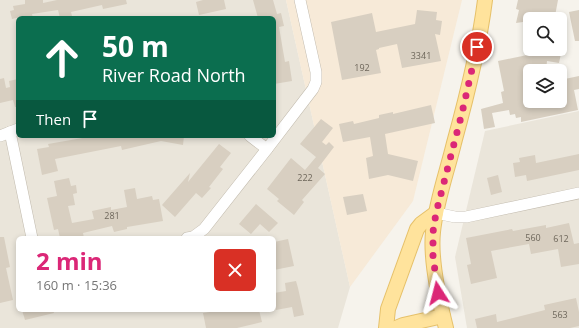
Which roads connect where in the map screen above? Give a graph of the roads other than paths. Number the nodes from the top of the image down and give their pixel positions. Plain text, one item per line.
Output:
1 (300, 0) edge
2 (485, 0) edge
3 (9, 132) edge
4 (276, 137) edge
5 (253, 138) edge
6 (275, 138) edge
7 (267, 149) junction
8 (579, 193) edge
9 (436, 213) junction
10 (32, 236) edge
11 (194, 236) edge
12 (444, 322) edge
13 (386, 328) edge
14 (396, 328) edge

1 - 4 street
2 - 9 main road
3 - 10 street
5 - 7 street
6 - 7 street
7 - 11 street
8 - 9 street
9 - 12 main road
9 - 13 main road
12 - 14 main road

